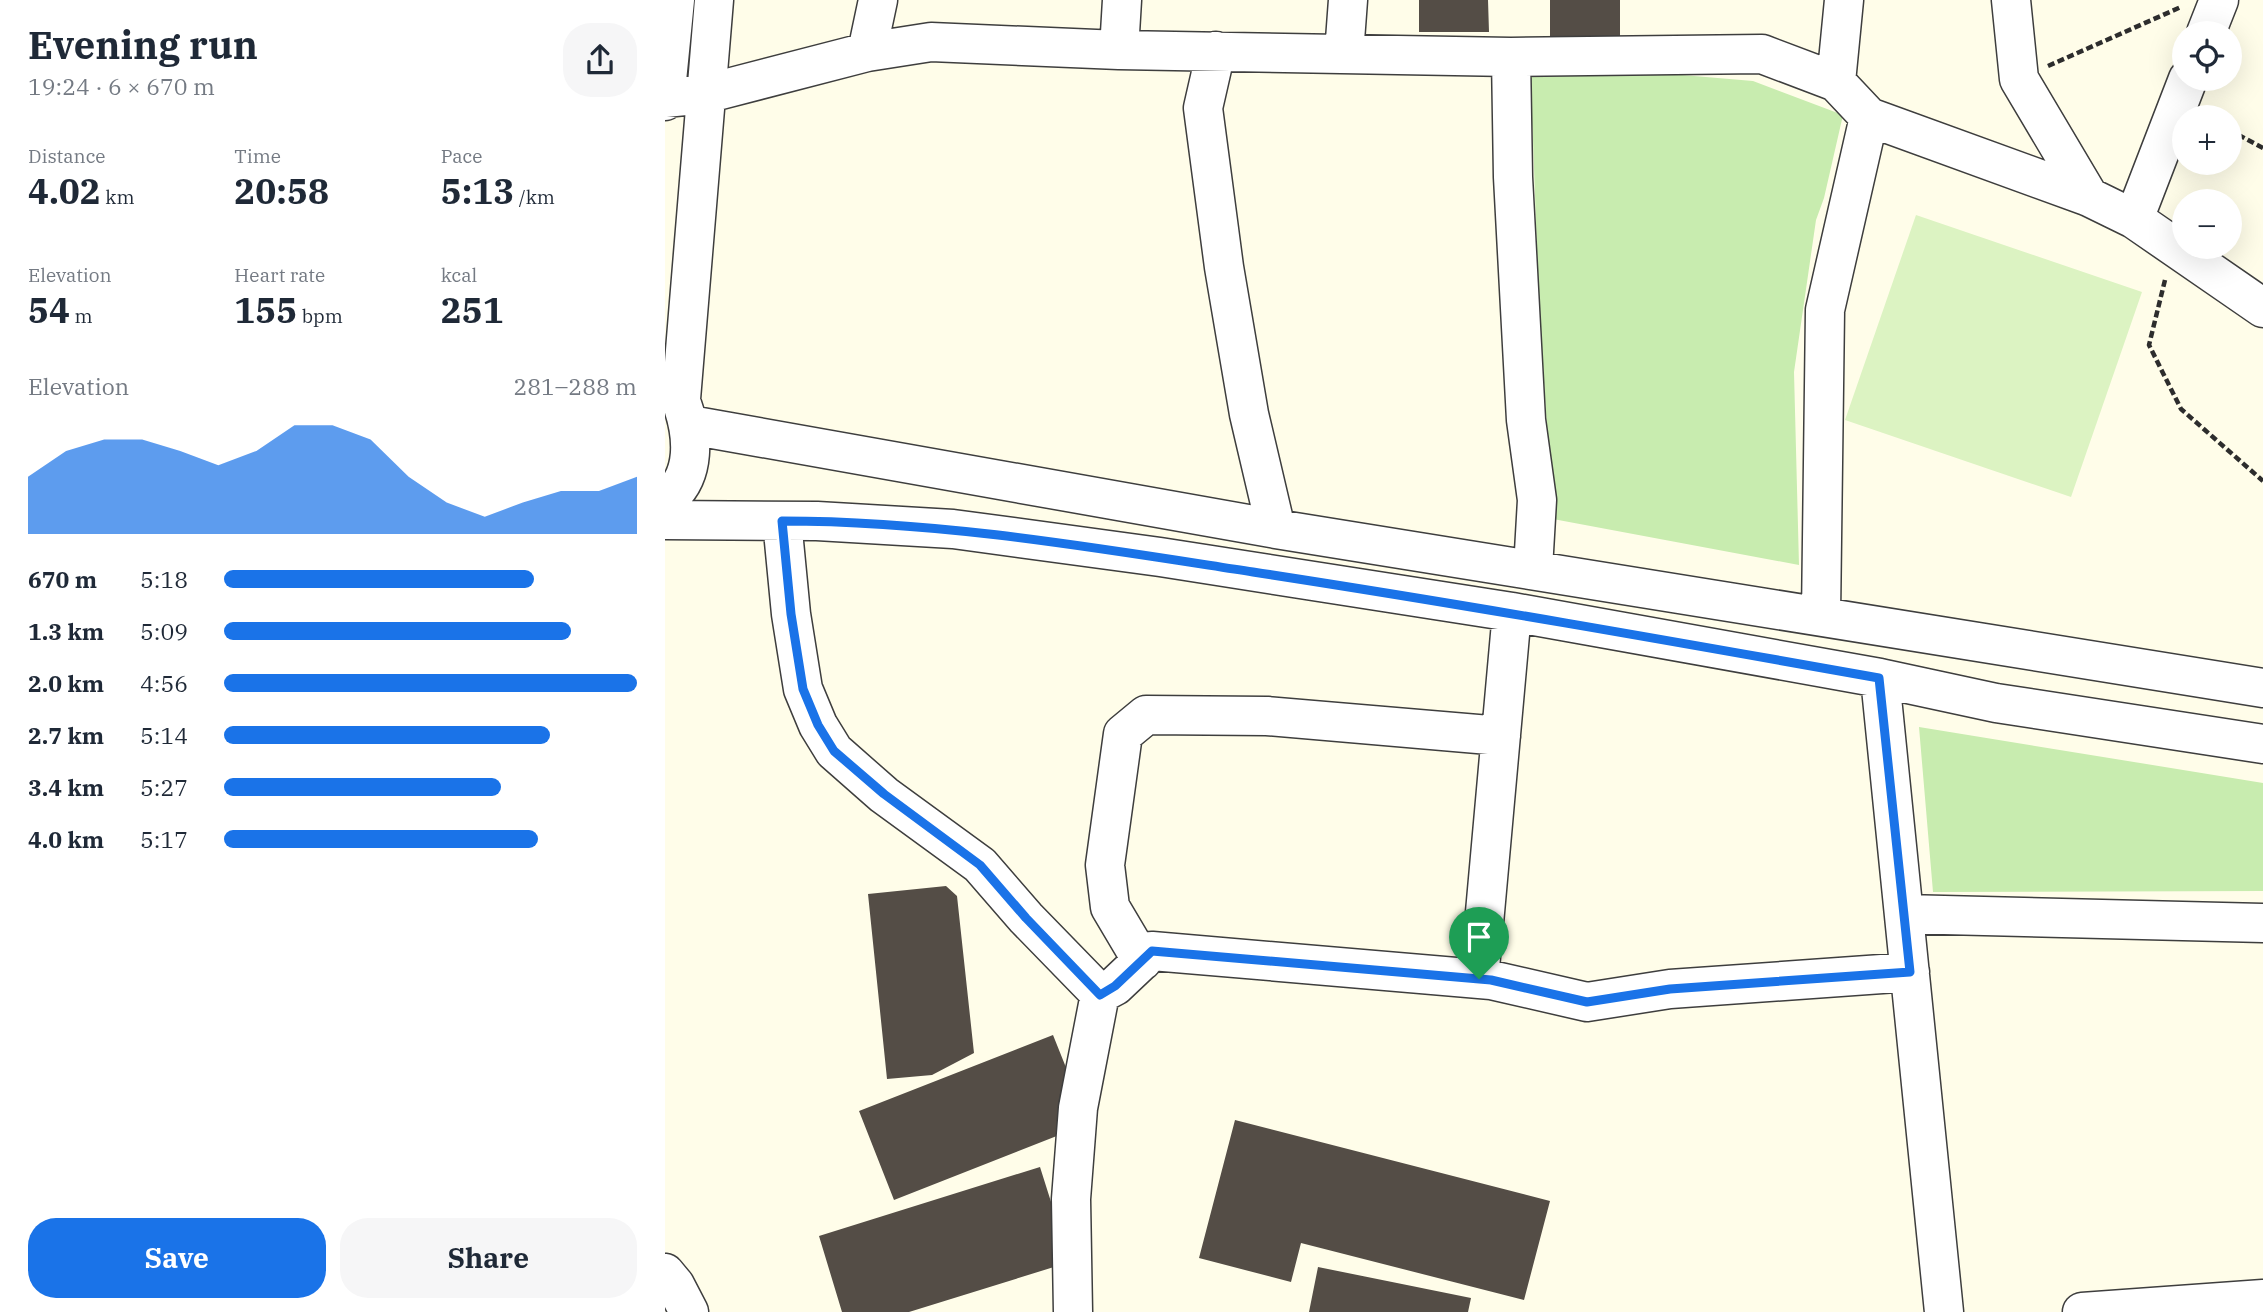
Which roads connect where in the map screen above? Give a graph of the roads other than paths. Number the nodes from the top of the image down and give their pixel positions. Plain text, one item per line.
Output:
1 (675, 0) edge
2 (714, 0) edge
3 (878, 0) edge
4 (1122, 0) edge
5 (1348, 0) edge
6 (1844, 0) edge
7 (2011, 0) edge
8 (1119, 50) junction
9 (1216, 51) junction
10 (867, 52) junction
11 (1344, 54) junction
12 (1511, 57) junction
13 (1836, 82) junction
14 (2183, 91) edge
15 (705, 94) junction
16 (665, 99) edge
17 (1869, 117) junction
18 (2089, 198) junction
19 (2134, 219) junction
20 (2263, 308) edge
21 (679, 402) edge
22 (665, 501) edge
23 (665, 520) edge
24 (782, 521) junction
25 (1276, 528) junction
26 (1533, 569) junction
27 (1512, 612) junction
28 (1821, 616) junction
29 (1879, 678) junction
30 (2263, 688) edge
31 (1501, 736) junction
32 (2263, 744) edge
33 (1904, 914) junction
34 (2263, 923) edge
35 (1142, 961) junction
36 (1910, 972) junction
37 (1479, 979) junction
38 (1100, 995) junction
39 (665, 1273) edge
40 (2263, 1299) edge
41 (689, 1312) edge
42 (1073, 1312) edge
43 (1944, 1312) edge
44 (2082, 1312) edge

1 - 16 street
2 - 15 street
3 - 10 street
4 - 8 street
5 - 11 street
6 - 13 street
7 - 18 street
8 - 9 street
8 - 10 street
9 - 11 street
9 - 25 street
10 - 15 street
11 - 12 street
12 - 13 street
12 - 26 street
13 - 17 street
14 - 19 street
15 - 16 street
15 - 21 street
17 - 18 street
17 - 28 street
18 - 19 street
19 - 20 street
21 - 22 street
21 - 25 street
23 - 24 street
24 - 27 street
24 - 38 street
25 - 26 street
26 - 28 street
27 - 29 street
27 - 31 street
28 - 30 street
29 - 32 street
29 - 33 street
31 - 35 street
31 - 37 street
33 - 34 street
33 - 36 street
35 - 37 street
35 - 38 street
36 - 37 street
36 - 43 street
38 - 42 street
39 - 41 street
40 - 44 street

